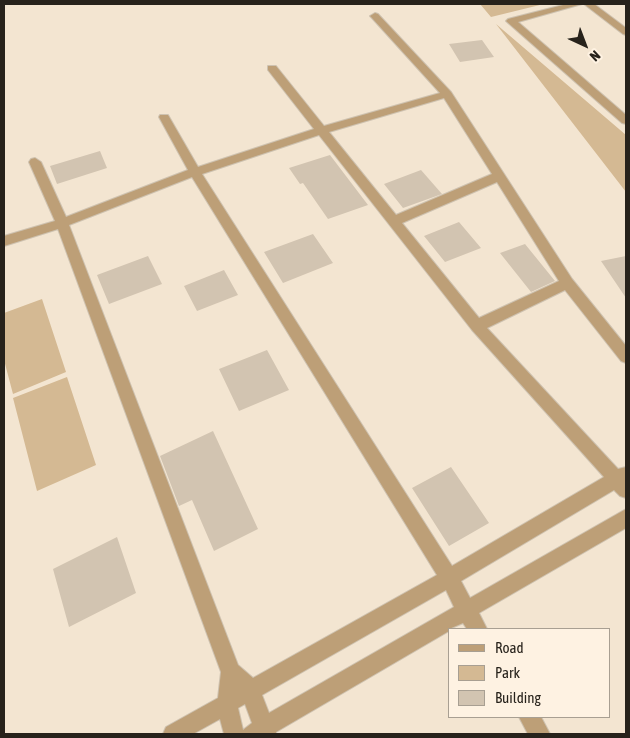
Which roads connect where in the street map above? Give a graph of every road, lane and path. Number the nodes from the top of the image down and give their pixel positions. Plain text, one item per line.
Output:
1 (577, 4) edge
2 (588, 4) edge
3 (375, 16) dead end
4 (626, 32) edge
5 (272, 68) dead end
6 (447, 94) junction
7 (164, 116) dead end
8 (626, 121) edge
9 (322, 130) junction
10 (35, 162) dead end
11 (195, 172) junction
12 (499, 176) junction
13 (394, 221) junction
14 (62, 223) junction
15 (4, 241) edge
16 (567, 283) junction
17 (477, 326) junction
18 (626, 357) edge
19 (623, 480) edge
20 (626, 518) edge
21 (449, 578) junction
22 (465, 610) junction
23 (476, 628) edge
24 (231, 672) junction
25 (250, 689) junction
26 (227, 703) junction
27 (530, 718) edge
28 (260, 732) edge
29 (173, 734) edge
30 (234, 734) edge
31 (540, 734) edge

1 - 8 street
2 - 4 street
3 - 6 street
5 - 9 street
6 - 9 street
6 - 12 street
7 - 11 street
9 - 11 street
9 - 13 street
10 - 14 street
11 - 14 street
11 - 21 street
12 - 13 street
12 - 16 street
13 - 17 street
14 - 15 street
14 - 24 street
16 - 17 street
16 - 18 street
17 - 19 street
19 - 21 street
20 - 22 street
21 - 22 street
21 - 25 street
22 - 23 street
22 - 28 street
24 - 25 street
24 - 26 street
25 - 26 street
25 - 28 street
26 - 29 street
26 - 30 street
27 - 31 street

